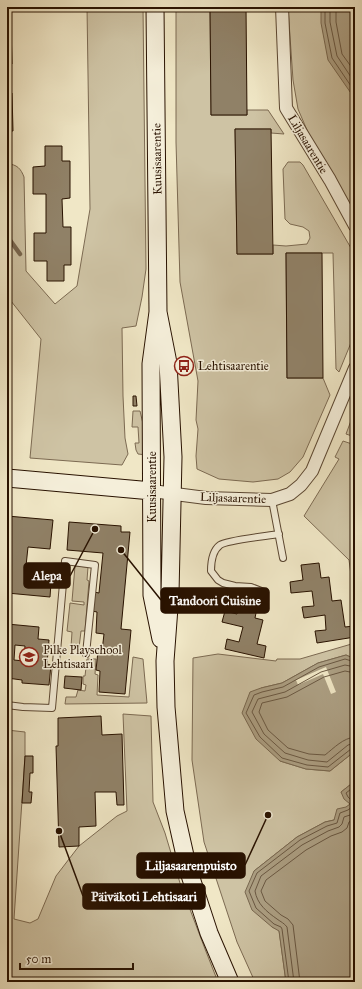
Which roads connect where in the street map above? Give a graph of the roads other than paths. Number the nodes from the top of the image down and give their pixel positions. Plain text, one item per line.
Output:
1 (155, 7) edge
2 (282, 7) edge
3 (355, 226) edge
4 (158, 312) junction
5 (355, 368) edge
6 (7, 478) edge
7 (152, 491) junction
8 (172, 494) junction
9 (272, 500) junction
10 (279, 534) junction
11 (283, 558) dead end
12 (264, 592) dead end
13 (86, 654) dead end
14 (165, 661) junction
15 (7, 705) edge
16 (230, 982) edge

1 - 4 main road, Kuusisaarentie
2 - 3 street, Liljasaarentie
4 - 7 main road, Kuusisaarentie
4 - 8 main road, Kuusisaarentie
5 - 9 street, Liljasaarentie
6 - 7 main road
7 - 8 street, Liljasaarentie
7 - 14 main road, Kuusisaarentie
8 - 9 street, Liljasaarentie
8 - 14 main road, Kuusisaarentie
9 - 10 lane
10 - 11 lane
10 - 12 lane
13 - 15 lane
14 - 16 main road, Kuusisaarentie

